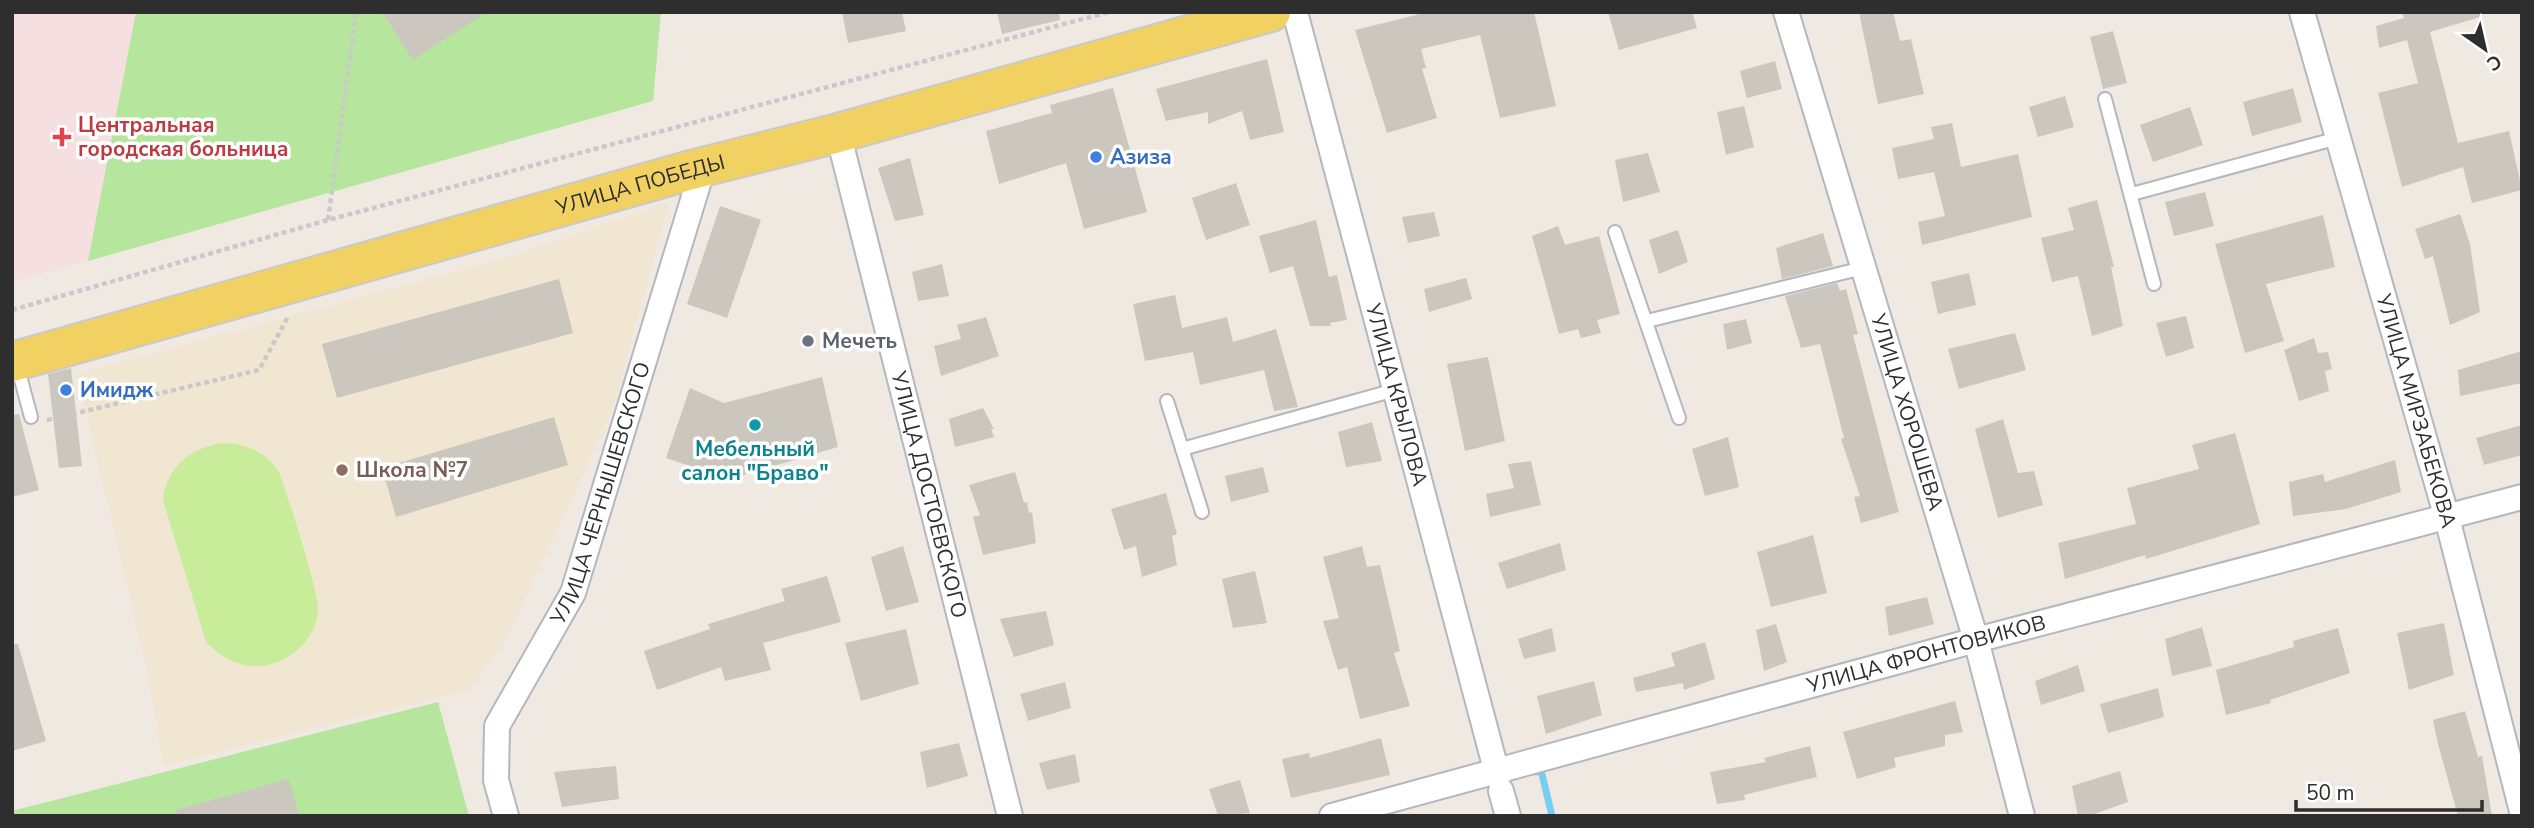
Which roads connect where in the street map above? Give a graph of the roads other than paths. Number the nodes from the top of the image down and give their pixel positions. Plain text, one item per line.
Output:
1 (1250, 12) edge
2 (1271, 12) edge
3 (1295, 12) edge
4 (1786, 12) edge
5 (2302, 12) edge
6 (2105, 99) dead end
7 (838, 133) junction
8 (2338, 138) junction
9 (704, 164) junction
10 (2132, 194) junction
11 (1615, 232) dead end
12 (1863, 268) junction
13 (2154, 284) dead end
14 (1647, 321) junction
15 (14, 360) edge
16 (1395, 390) junction
17 (1167, 401) dead end
18 (1679, 418) dead end
19 (32, 420) road end
20 (1182, 449) junction
21 (2522, 498) edge
22 (1202, 512) dead end
23 (2447, 518) junction
24 (1976, 640) junction
25 (1498, 780) junction
26 (2522, 811) edge
27 (506, 816) edge
28 (1010, 816) edge
29 (1332, 816) edge
30 (1508, 816) edge
31 (2022, 816) edge

1 - 9 main road, УЛИЦА ПОБЕДЫ
2 - 7 main road, УЛИЦА ПОБЕДЫ
3 - 16 street, УЛИЦА КРЫЛОВА
4 - 12 street, УЛИЦА ХОРОШЕВА
5 - 8 street, УЛИЦА МИРЗАБЕКОВА
6 - 10 lane
7 - 9 main road, УЛИЦА ПОБЕДЫ
7 - 28 street, УЛИЦА ДОСТОЕВСКОГО
8 - 10 lane
8 - 23 street, УЛИЦА МИРЗАБЕКОВА
9 - 15 main road, УЛИЦА ПОБЕДЫ
9 - 27 street, УЛИЦА ЧЕРНЫШЕВСКОГО
10 - 13 lane
11 - 14 lane
12 - 14 lane
12 - 24 street, УЛИЦА ХОРОШЕВА
14 - 18 lane
15 - 19 lane
16 - 20 lane
16 - 25 street, УЛИЦА КРЫЛОВА
17 - 20 lane
20 - 22 lane
21 - 23 street, УЛИЦА ФРОНТОВИКОВ
23 - 24 street, УЛИЦА ФРОНТОВИКОВ
23 - 26 street, УЛИЦА МИРЗАБЕКОВА
24 - 25 street, УЛИЦА ФРОНТОВИКОВ
24 - 31 street, УЛИЦА ХОРОШЕВА
25 - 29 street, УЛИЦА ФРОНТОВИКОВ
25 - 30 street, УЛИЦА КРЫЛОВА

